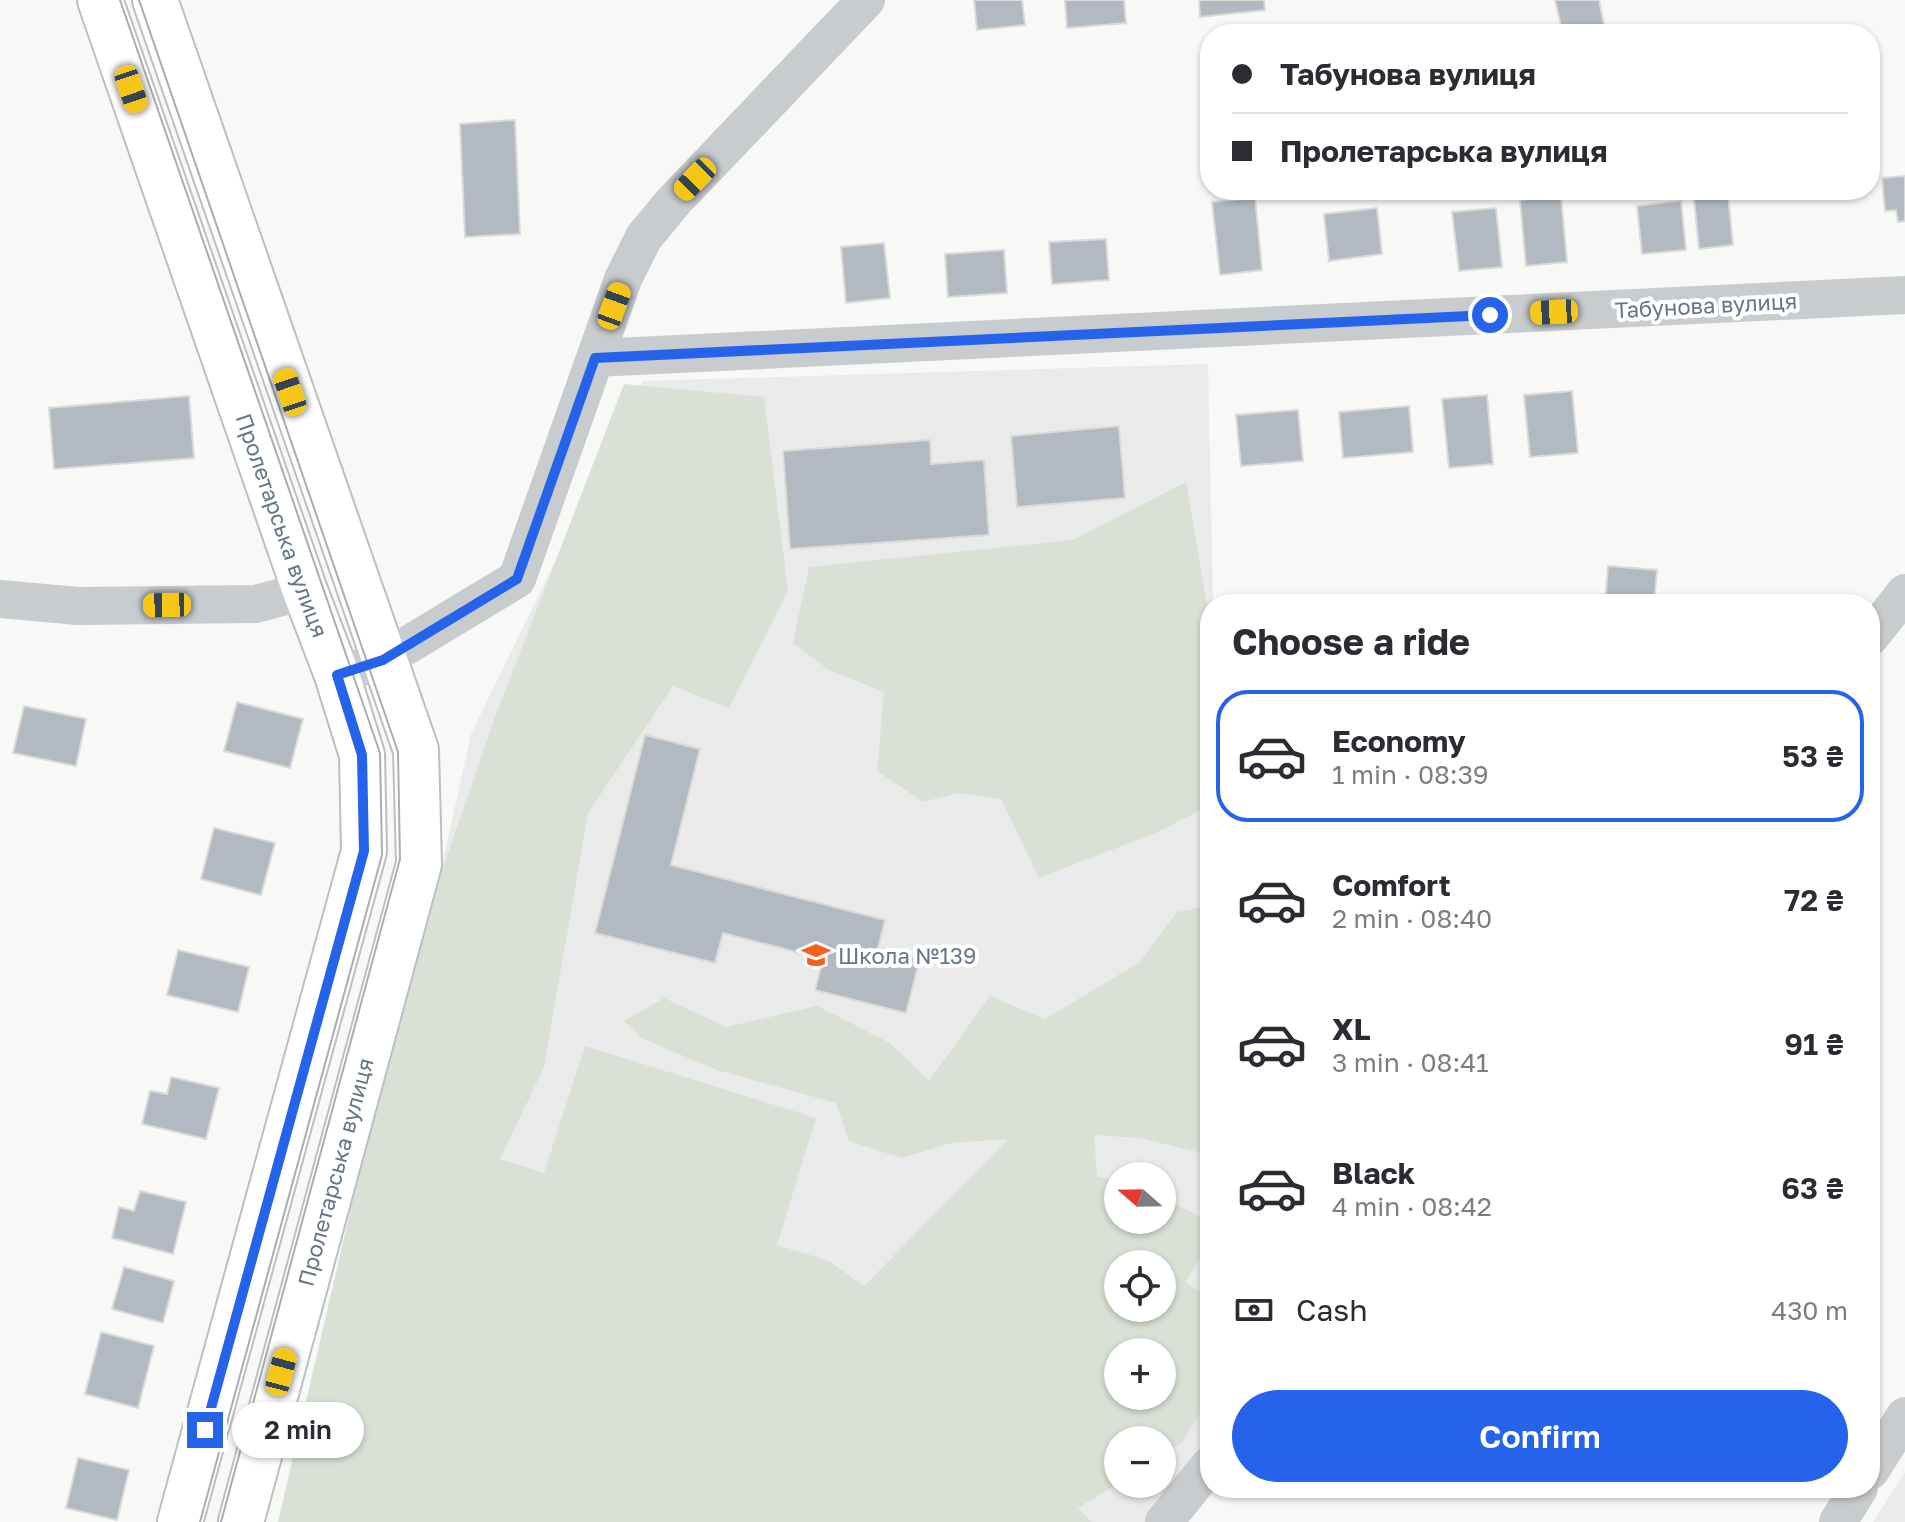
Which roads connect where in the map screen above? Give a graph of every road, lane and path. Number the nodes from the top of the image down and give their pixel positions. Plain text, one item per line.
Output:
1 (100, 0) edge
2 (155, 0) edge
3 (866, 0) edge
4 (1905, 295) edge
5 (595, 358) junction
6 (305, 591) junction
7 (1905, 593) edge
8 (0, 599) edge
9 (1880, 624) edge
10 (383, 660) junction
11 (337, 675) junction
12 (1905, 1416) edge
13 (1880, 1455) edge
14 (1200, 1477) edge
15 (1853, 1498) edge
16 (180, 1522) edge
17 (241, 1522) edge
18 (1164, 1522) edge
19 (1838, 1522) edge

1 - 6 main road, Пролетарська вулиця
2 - 10 main road, Пролетарська вулиця
3 - 5 street
4 - 5 street, Табунова вулиця
5 - 10 street
6 - 8 street
6 - 11 main road, Пролетарська вулиця
7 - 9 street
10 - 11 street
10 - 17 main road, Пролетарська вулиця
11 - 16 main road, Пролетарська вулиця
12 - 13 street
14 - 18 street
15 - 19 street

